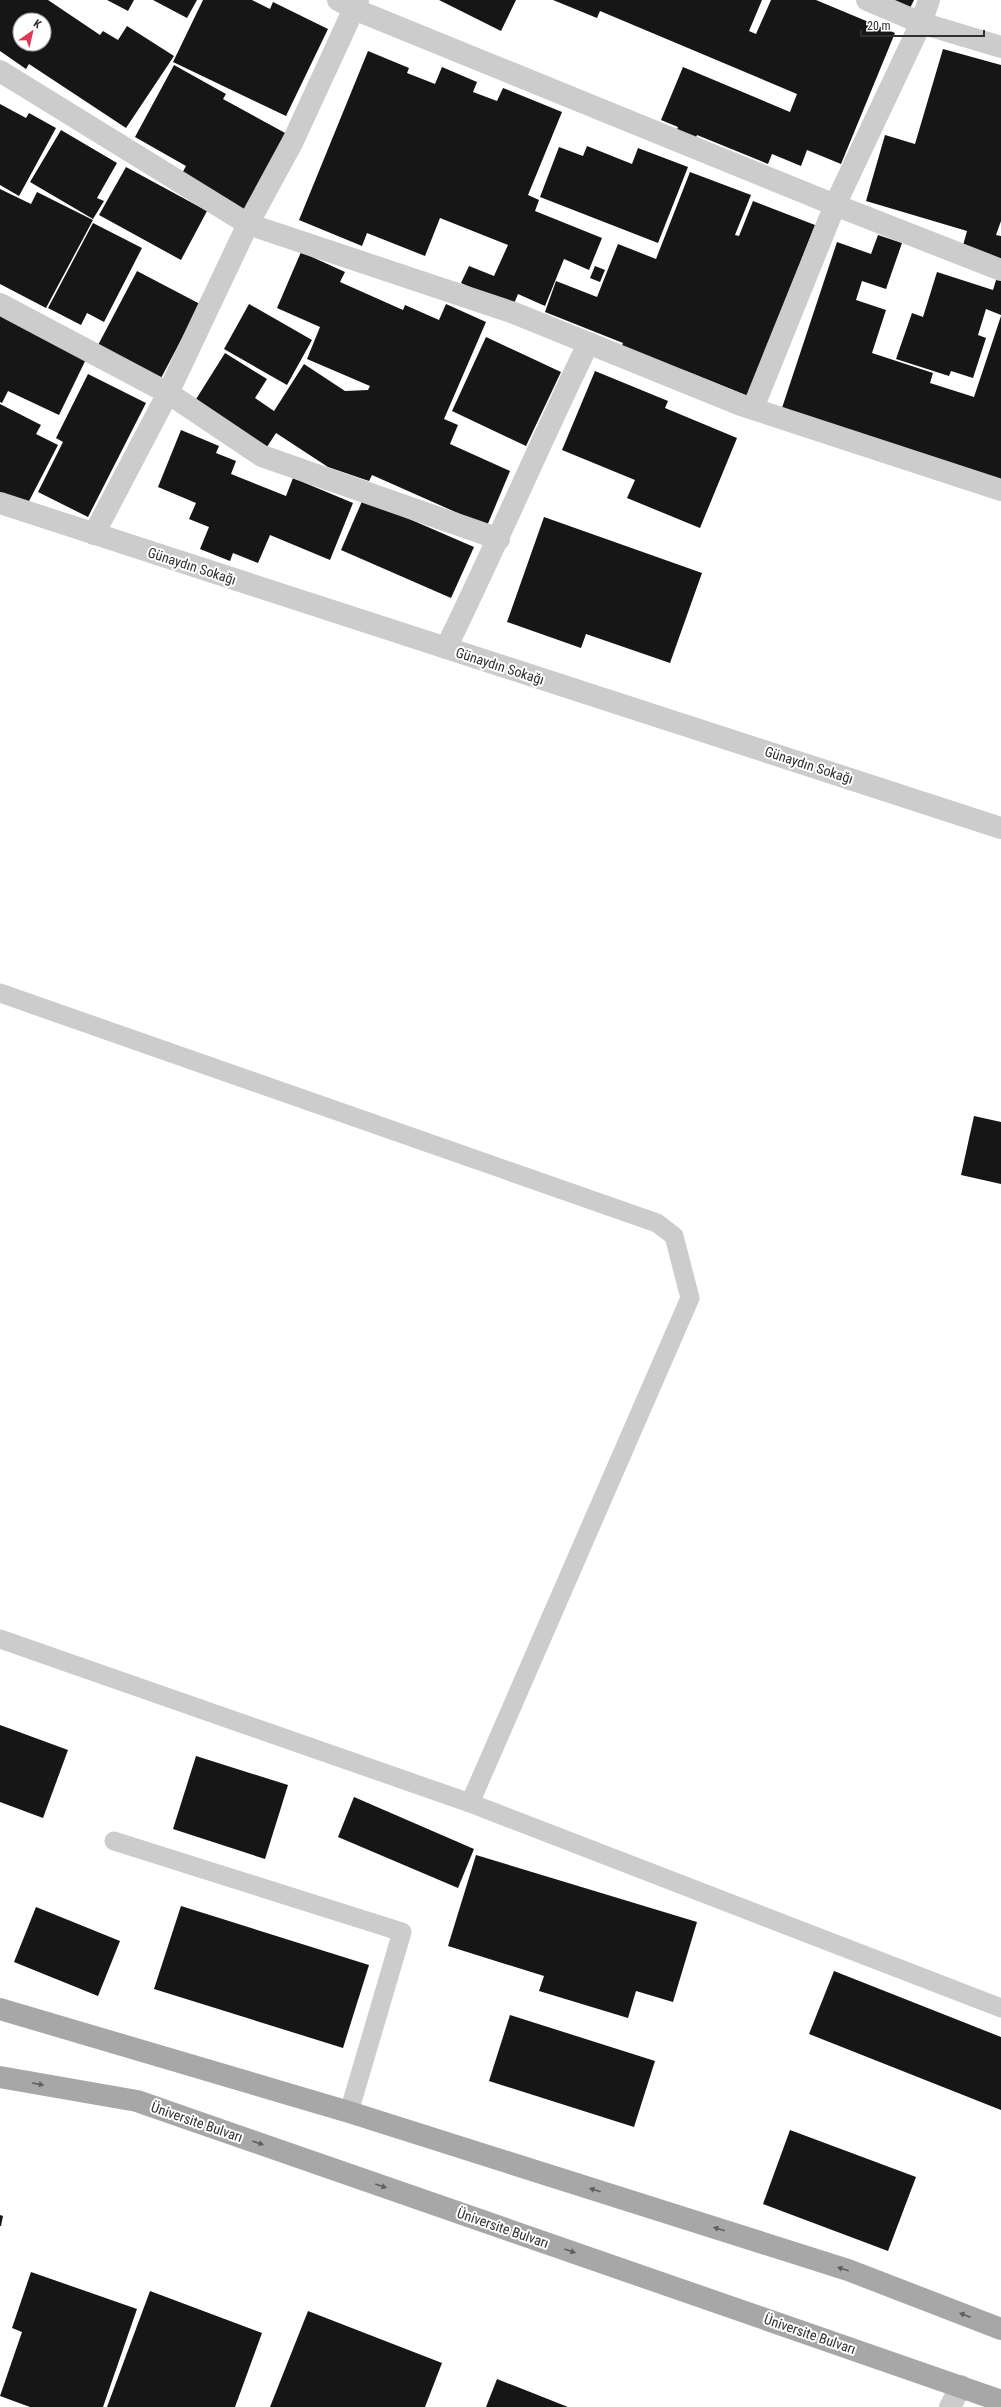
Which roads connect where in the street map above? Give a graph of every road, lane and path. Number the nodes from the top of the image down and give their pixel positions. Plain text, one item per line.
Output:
1 (867, 0) edge
2 (929, 0) edge
3 (350, 3) edge
4 (921, 23) junction
5 (1001, 47) edge
6 (0, 71) edge
7 (835, 205) junction
8 (248, 224) junction
9 (1001, 270) edge
10 (0, 304) edge
11 (588, 344) junction
12 (168, 393) junction
13 (752, 408) junction
14 (1001, 490) edge
15 (0, 503) edge
16 (94, 534) junction
17 (499, 539) junction
18 (446, 648) junction
19 (1001, 828) edge
20 (0, 993) edge
21 (0, 1639) edge
22 (470, 1803) junction
23 (114, 1841) dead end
24 (1001, 2008) edge
25 (0, 2009) edge
26 (0, 2077) edge
27 (350, 2112) junction
28 (1001, 2328) edge
29 (961, 2386) junction
30 (1001, 2401) edge
31 (950, 2407) edge

1 - 4 street
2 - 4 street
3 - 7 street
3 - 8 street
4 - 5 street
4 - 7 street
6 - 8 street
7 - 9 street
7 - 13 street
8 - 11 street
8 - 12 street
10 - 12 street
11 - 13 street
11 - 17 street
12 - 16 street
12 - 17 street
13 - 14 street
15 - 16 street, Günaydın Sokağı
16 - 18 street, Günaydın Sokağı
17 - 18 street
18 - 19 street, Günaydın Sokağı
20 - 22 lane
21 - 22 lane
22 - 24 lane
23 - 27 lane
25 - 27 main road
26 -> 29 main road, Üniversite Bulvarı
28 -> 27 main road
29 - 30 main road, Üniversite Bulvarı
29 - 31 street

